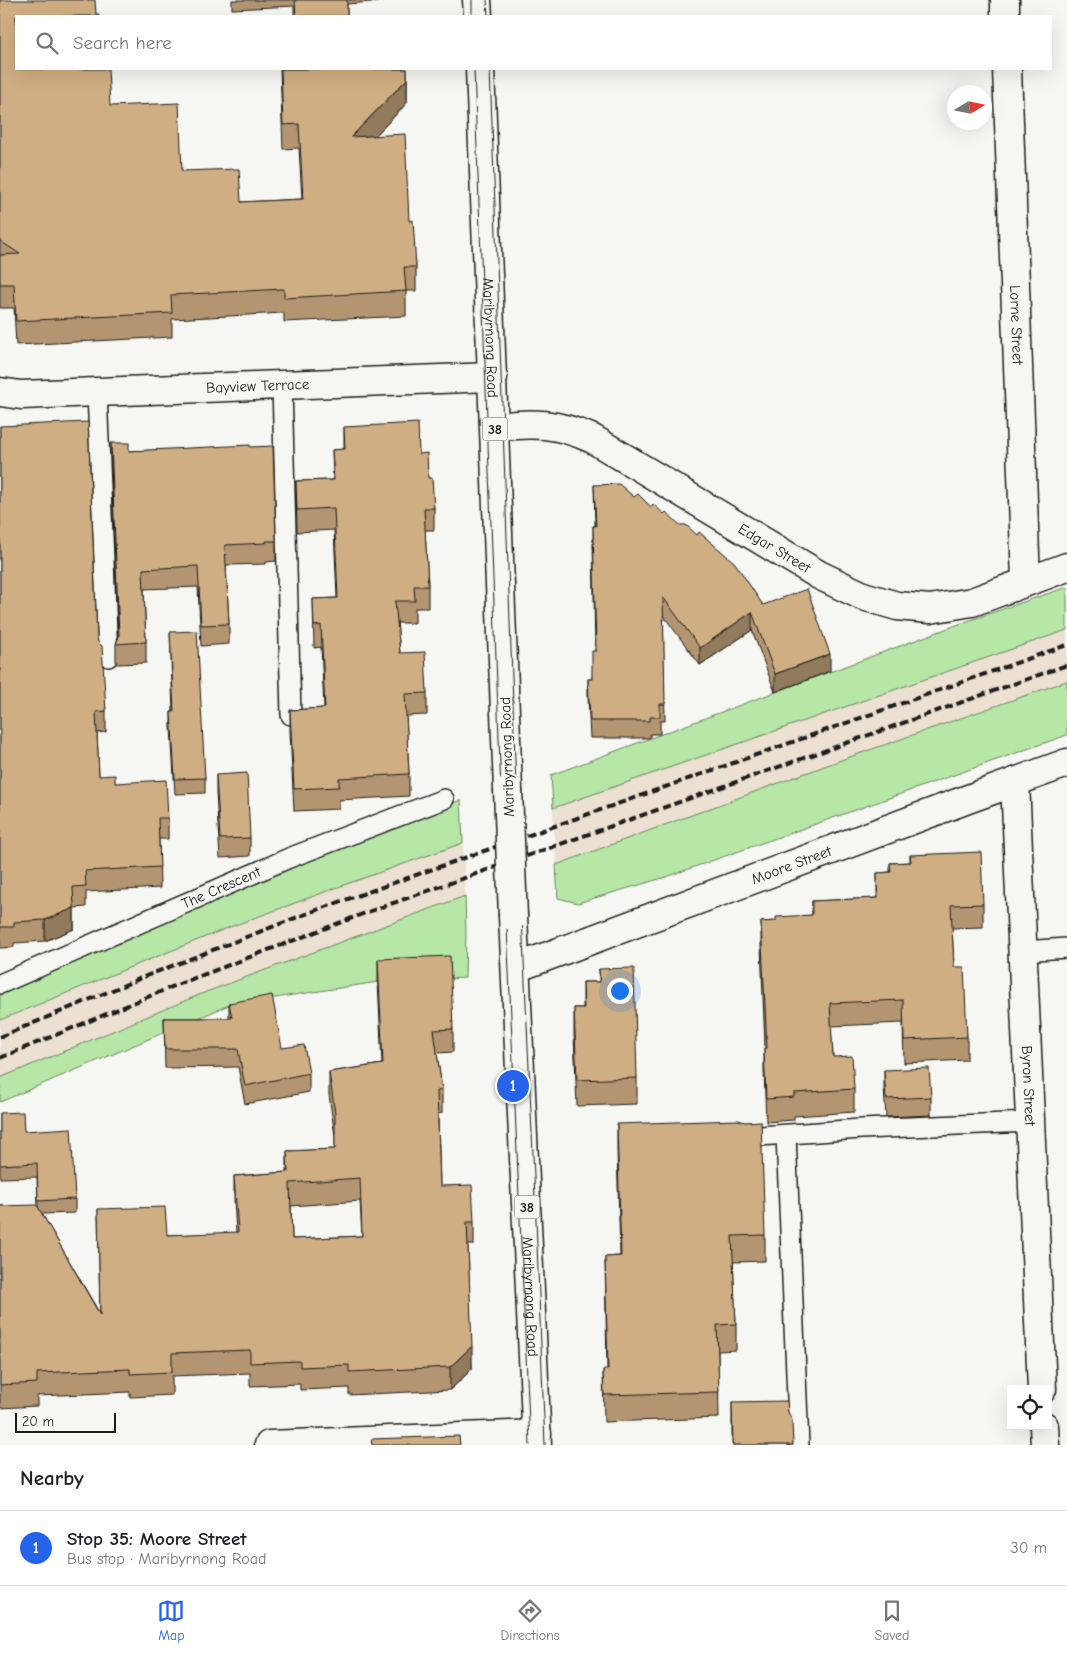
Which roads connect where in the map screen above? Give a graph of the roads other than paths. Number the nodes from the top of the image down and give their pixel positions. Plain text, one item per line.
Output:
1 (477, 0) edge
2 (1005, 0) edge
3 (478, 15) edge
4 (1005, 15) edge
5 (480, 70) edge
6 (1007, 70) edge
7 (493, 377) junction
8 (282, 386) junction
9 (97, 392) junction
10 (7, 396) edge
11 (495, 427) junction
12 (1067, 567) edge
13 (1026, 581) junction
14 (108, 656) dead end
15 (291, 715) edge
16 (1067, 763) edge
17 (1015, 782) junction
18 (444, 799) dead end
19 (1067, 948) edge
20 (1022, 951) junction
21 (516, 968) junction
22 (0, 984) edge
23 (1030, 1122) junction
24 (786, 1135) junction
25 (744, 1137) edge
26 (1042, 1385) edge
27 (1044, 1430) edge
28 (537, 1440) edge
29 (269, 1445) edge
30 (799, 1445) edge
31 (1045, 1445) edge

1 - 3 street
2 - 4 street
5 - 7 street, Maribyrnong Road / 38
6 - 13 street, Lorne Street
7 - 8 street, Bayview Terrace
7 - 11 street, Maribyrnong Road / 38
8 - 9 street, Bayview Terrace
8 - 15 lane
9 - 10 street, Bayview Terrace
9 - 14 lane
11 - 13 street, Edgar Street
11 - 21 street, Maribyrnong Road / 38, bridge
12 - 13 street, Edgar Street
16 - 17 street, Moore Street
17 - 20 street, Byron Street
17 - 21 street, Moore Street
18 - 22 lane, The Crescent
19 - 20 lane
20 - 23 street, Byron Street
21 - 28 street, Maribyrnong Road / 38
23 - 24 lane
23 - 26 street, Byron Street
24 - 25 lane
24 - 30 lane
27 - 31 street
28 - 29 street

